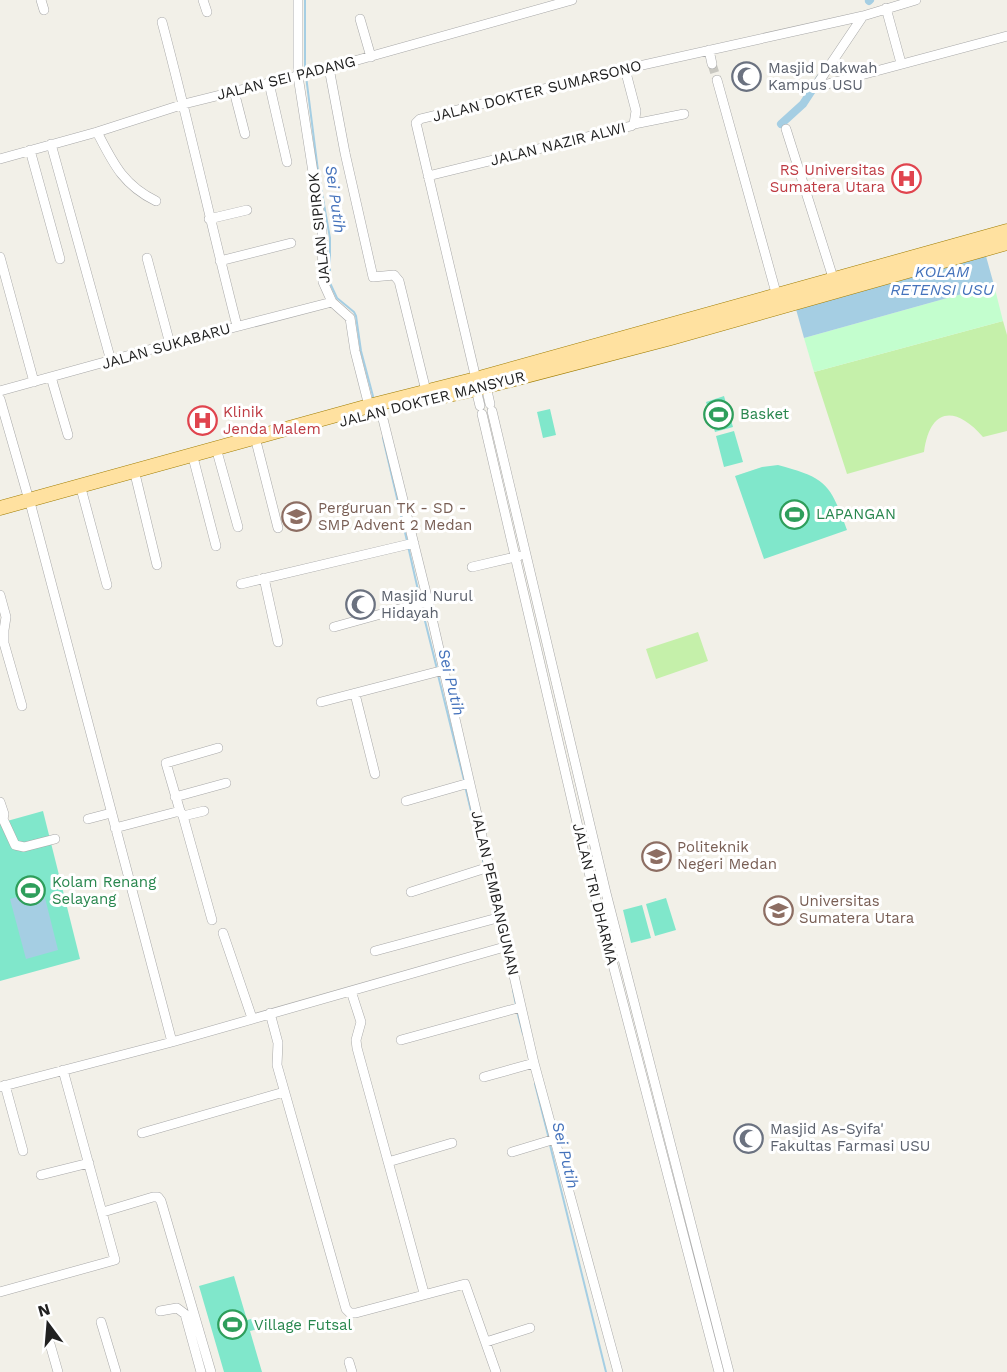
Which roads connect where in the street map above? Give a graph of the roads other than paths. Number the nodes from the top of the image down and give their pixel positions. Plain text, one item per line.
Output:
1 (40, 0) edge
2 (203, 0) edge
3 (298, 0) edge
4 (572, 0) edge
5 (916, 0) edge
6 (886, 8) junction
7 (44, 10) dead end
8 (207, 12) dead end
9 (864, 16) junction
10 (360, 19) dead end
11 (162, 22) dead end
12 (1007, 36) edge
13 (709, 50) junction
14 (371, 57) junction
15 (901, 63) junction
16 (712, 64) tunnel mouth
17 (329, 68) junction
18 (625, 69) junction
19 (303, 75) junction
20 (717, 80) tunnel mouth
21 (269, 83) junction
22 (234, 91) junction
23 (184, 104) junction
24 (684, 114) dead end
25 (634, 124) junction
26 (786, 129) dead end
27 (97, 132) junction
28 (245, 134) dead end
29 (51, 144) junction
30 (30, 150) junction
31 (0, 159) edge
32 (287, 162) dead end
33 (428, 176) junction
34 (156, 201) dead end
35 (247, 210) dead end
36 (209, 219) junction
37 (1007, 231) edge
38 (291, 243) dead end
39 (983, 243) junction
40 (1007, 243) edge
41 (0, 257) edge
42 (147, 258) dead end
43 (60, 259) dead end
44 (220, 261) junction
45 (3, 280) edge
46 (835, 285) junction
47 (778, 301) junction
48 (332, 302) junction
49 (237, 326) junction
50 (170, 344) junction
51 (111, 361) junction
52 (51, 377) junction
53 (34, 382) junction
54 (479, 385) junction
55 (1, 391) edge
56 (426, 391) junction
57 (376, 408) junction
58 (486, 409) junction
59 (68, 435) dead end
60 (257, 445) junction
61 (218, 455) junction
62 (194, 461) junction
63 (136, 478) junction
64 (82, 492) junction
65 (30, 503) junction
66 (0, 508) edge
67 (516, 509) junction
68 (505, 511) junction
69 (0, 514) edge
70 (238, 527) dead end
71 (278, 528) dead end
72 (410, 545) junction
73 (216, 546) dead end
74 (527, 554) junction
75 (516, 557) junction
76 (157, 565) dead end
77 (472, 567) dead end
78 (264, 578) junction
79 (241, 584) dead end
80 (107, 585) dead end
81 (0, 595) edge
82 (423, 602) junction
83 (334, 627) dead end
84 (278, 642) dead end
85 (439, 671) junction
86 (355, 694) junction
87 (321, 702) dead end
88 (22, 706) dead end
89 (218, 748) dead end
90 (375, 774) dead end
91 (226, 783) dead end
92 (466, 784) junction
93 (175, 797) junction
94 (406, 801) dead end
95 (0, 802) edge
96 (204, 812) dead end
97 (111, 813) junction
98 (182, 814) junction
99 (1, 819) edge
100 (88, 819) dead end
101 (115, 828) junction
102 (55, 839) dead end
103 (487, 868) junction
104 (411, 892) dead end
105 (498, 918) junction
106 (212, 920) dead end
107 (223, 933) dead end
108 (504, 947) junction
109 (375, 951) dead end
110 (351, 991) junction
111 (518, 1008) junction
112 (270, 1013) junction
113 (252, 1018) junction
114 (401, 1040) dead end
115 (172, 1042) junction
116 (532, 1064) junction
117 (63, 1070) junction
118 (484, 1077) dead end
119 (3, 1086) edge
120 (284, 1092) junction
121 (142, 1133) dead end
122 (550, 1141) junction
123 (452, 1143) dead end
124 (23, 1151) dead end
125 (512, 1152) dead end
126 (388, 1162) junction
127 (89, 1163) junction
128 (671, 1170) junction
129 (41, 1175) dead end
130 (103, 1212) junction
131 (0, 1292) edge
132 (424, 1293) junction
133 (160, 1311) dead end
134 (100, 1322) dead end
135 (530, 1328) dead end
136 (486, 1342) junction
137 (50, 1344) dead end
138 (349, 1362) dead end
139 (726, 1370) edge
140 (58, 1372) edge
141 (116, 1372) edge
142 (201, 1372) edge
143 (211, 1372) edge
144 (352, 1372) edge
145 (496, 1372) edge
146 (618, 1372) edge

1 - 7 street
2 - 8 street
3 - 19 street, JALAN SIPIROK
4 - 14 street, JALAN SEI PADANG
5 - 6 street, JALAN DOKTER SUMARSONO
6 - 9 street, JALAN DOKTER SUMARSONO
6 - 15 street
9 - 13 street, JALAN DOKTER SUMARSONO
9 - 15 street
10 - 14 street
11 - 23 street
12 - 15 street
13 - 16 street
13 - 18 street, JALAN DOKTER SUMARSONO
14 - 17 street, JALAN SEI PADANG
17 - 19 street, JALAN SEI PADANG
17 - 56 street
18 - 25 street, JALAN NAZIR ALWI
18 - 33 street, JALAN DOKTER SUMARSONO
19 - 21 street, JALAN SEI PADANG
19 - 48 street, JALAN SIPIROK
20 - 47 street
21 - 22 street, JALAN SEI PADANG
21 - 32 street
22 - 23 street, JALAN SEI PADANG
22 - 28 street
23 - 27 street, JALAN SEI PADANG
23 - 36 street
24 - 25 street
25 - 33 street, JALAN NAZIR ALWI
26 - 46 street
27 - 29 street, JALAN SEI PADANG
27 - 34 street
29 - 30 street, JALAN SEI PADANG
29 - 51 street
30 - 31 street, JALAN SEI PADANG
30 - 43 street
33 - 54 street, JALAN DOKTER SUMARSONO
35 - 36 street
36 - 44 street
37 - 39 main road, JALAN DOKTER MANSYUR
38 - 44 street
39 - 40 main road, JALAN DOKTER MANSYUR
39 - 46 main road, JALAN DOKTER MANSYUR
41 - 45 street
42 - 50 street
44 - 49 street
45 - 53 street
46 - 47 main road, JALAN DOKTER MANSYUR
47 - 54 main road, JALAN DOKTER MANSYUR
48 - 49 street, JALAN SUKABARU
48 - 57 street, JALAN SIPIROK
49 - 50 street, JALAN SUKABARU
50 - 51 street, JALAN SUKABARU
51 - 52 street, JALAN SUKABARU
52 - 53 street, JALAN SUKABARU
52 - 59 street
53 - 55 street, JALAN SUKABARU
54 - 56 main road, JALAN DOKTER MANSYUR
54 - 57 main road, JALAN DOKTER MANSYUR
54 - 58 street, JALAN TRI DHARMA
55 - 65 street
56 - 57 main road, JALAN DOKTER MANSYUR
57 - 60 main road, JALAN DOKTER MANSYUR
57 - 65 main road, JALAN DOKTER MANSYUR
57 - 72 street, JALAN PEMBANGUNAN
58 - 67 street, JALAN TRI DHARMA
58 - 68 street, JALAN TRI DHARMA
60 - 61 main road, JALAN DOKTER MANSYUR
60 - 71 street
61 - 62 main road, JALAN DOKTER MANSYUR
61 - 70 street
62 - 63 main road, JALAN DOKTER MANSYUR
62 - 73 street
63 - 64 main road, JALAN DOKTER MANSYUR
63 - 76 street
64 - 65 main road, JALAN DOKTER MANSYUR
64 - 80 street
65 - 66 main road, JALAN DOKTER MANSYUR
65 - 69 main road, JALAN DOKTER MANSYUR
65 - 97 street
67 - 68 street
67 - 74 street, JALAN TRI DHARMA
68 - 75 street, JALAN TRI DHARMA
72 - 78 street
72 - 82 street, JALAN PEMBANGUNAN
74 - 75 street
74 - 128 street, JALAN TRI DHARMA
75 - 77 street
75 - 128 street, JALAN TRI DHARMA
78 - 79 street
78 - 84 street
81 - 88 street
82 - 83 street
82 - 85 street, JALAN PEMBANGUNAN
85 - 86 street
85 - 92 street, JALAN PEMBANGUNAN
86 - 87 street
86 - 90 street
89 - 93 street
91 - 93 street
92 - 94 street
92 - 103 street, JALAN PEMBANGUNAN
93 - 98 street
95 - 99 street
96 - 98 street
97 - 100 street
97 - 101 street
98 - 101 street
98 - 106 street
99 - 102 street
101 - 115 street
103 - 104 street
103 - 105 street, JALAN PEMBANGUNAN
105 - 108 street, JALAN PEMBANGUNAN
105 - 109 street
107 - 113 street
108 - 110 street
108 - 111 street, JALAN PEMBANGUNAN
110 - 112 street
110 - 126 street
111 - 114 street
111 - 116 street, JALAN PEMBANGUNAN
112 - 113 street
112 - 120 street
113 - 115 street
115 - 117 street
116 - 118 street
116 - 122 street, JALAN PEMBANGUNAN
117 - 119 street
117 - 127 street
119 - 124 street
120 - 121 street
120 - 132 street
122 - 125 street
122 - 146 street, JALAN PEMBANGUNAN
123 - 126 street
126 - 132 street
127 - 129 street
127 - 130 street
128 - 139 street, JALAN TRI DHARMA
130 - 131 street
130 - 143 street
132 - 136 street
133 - 142 street
134 - 141 street
135 - 136 street
136 - 145 street
137 - 140 street
138 - 144 street

